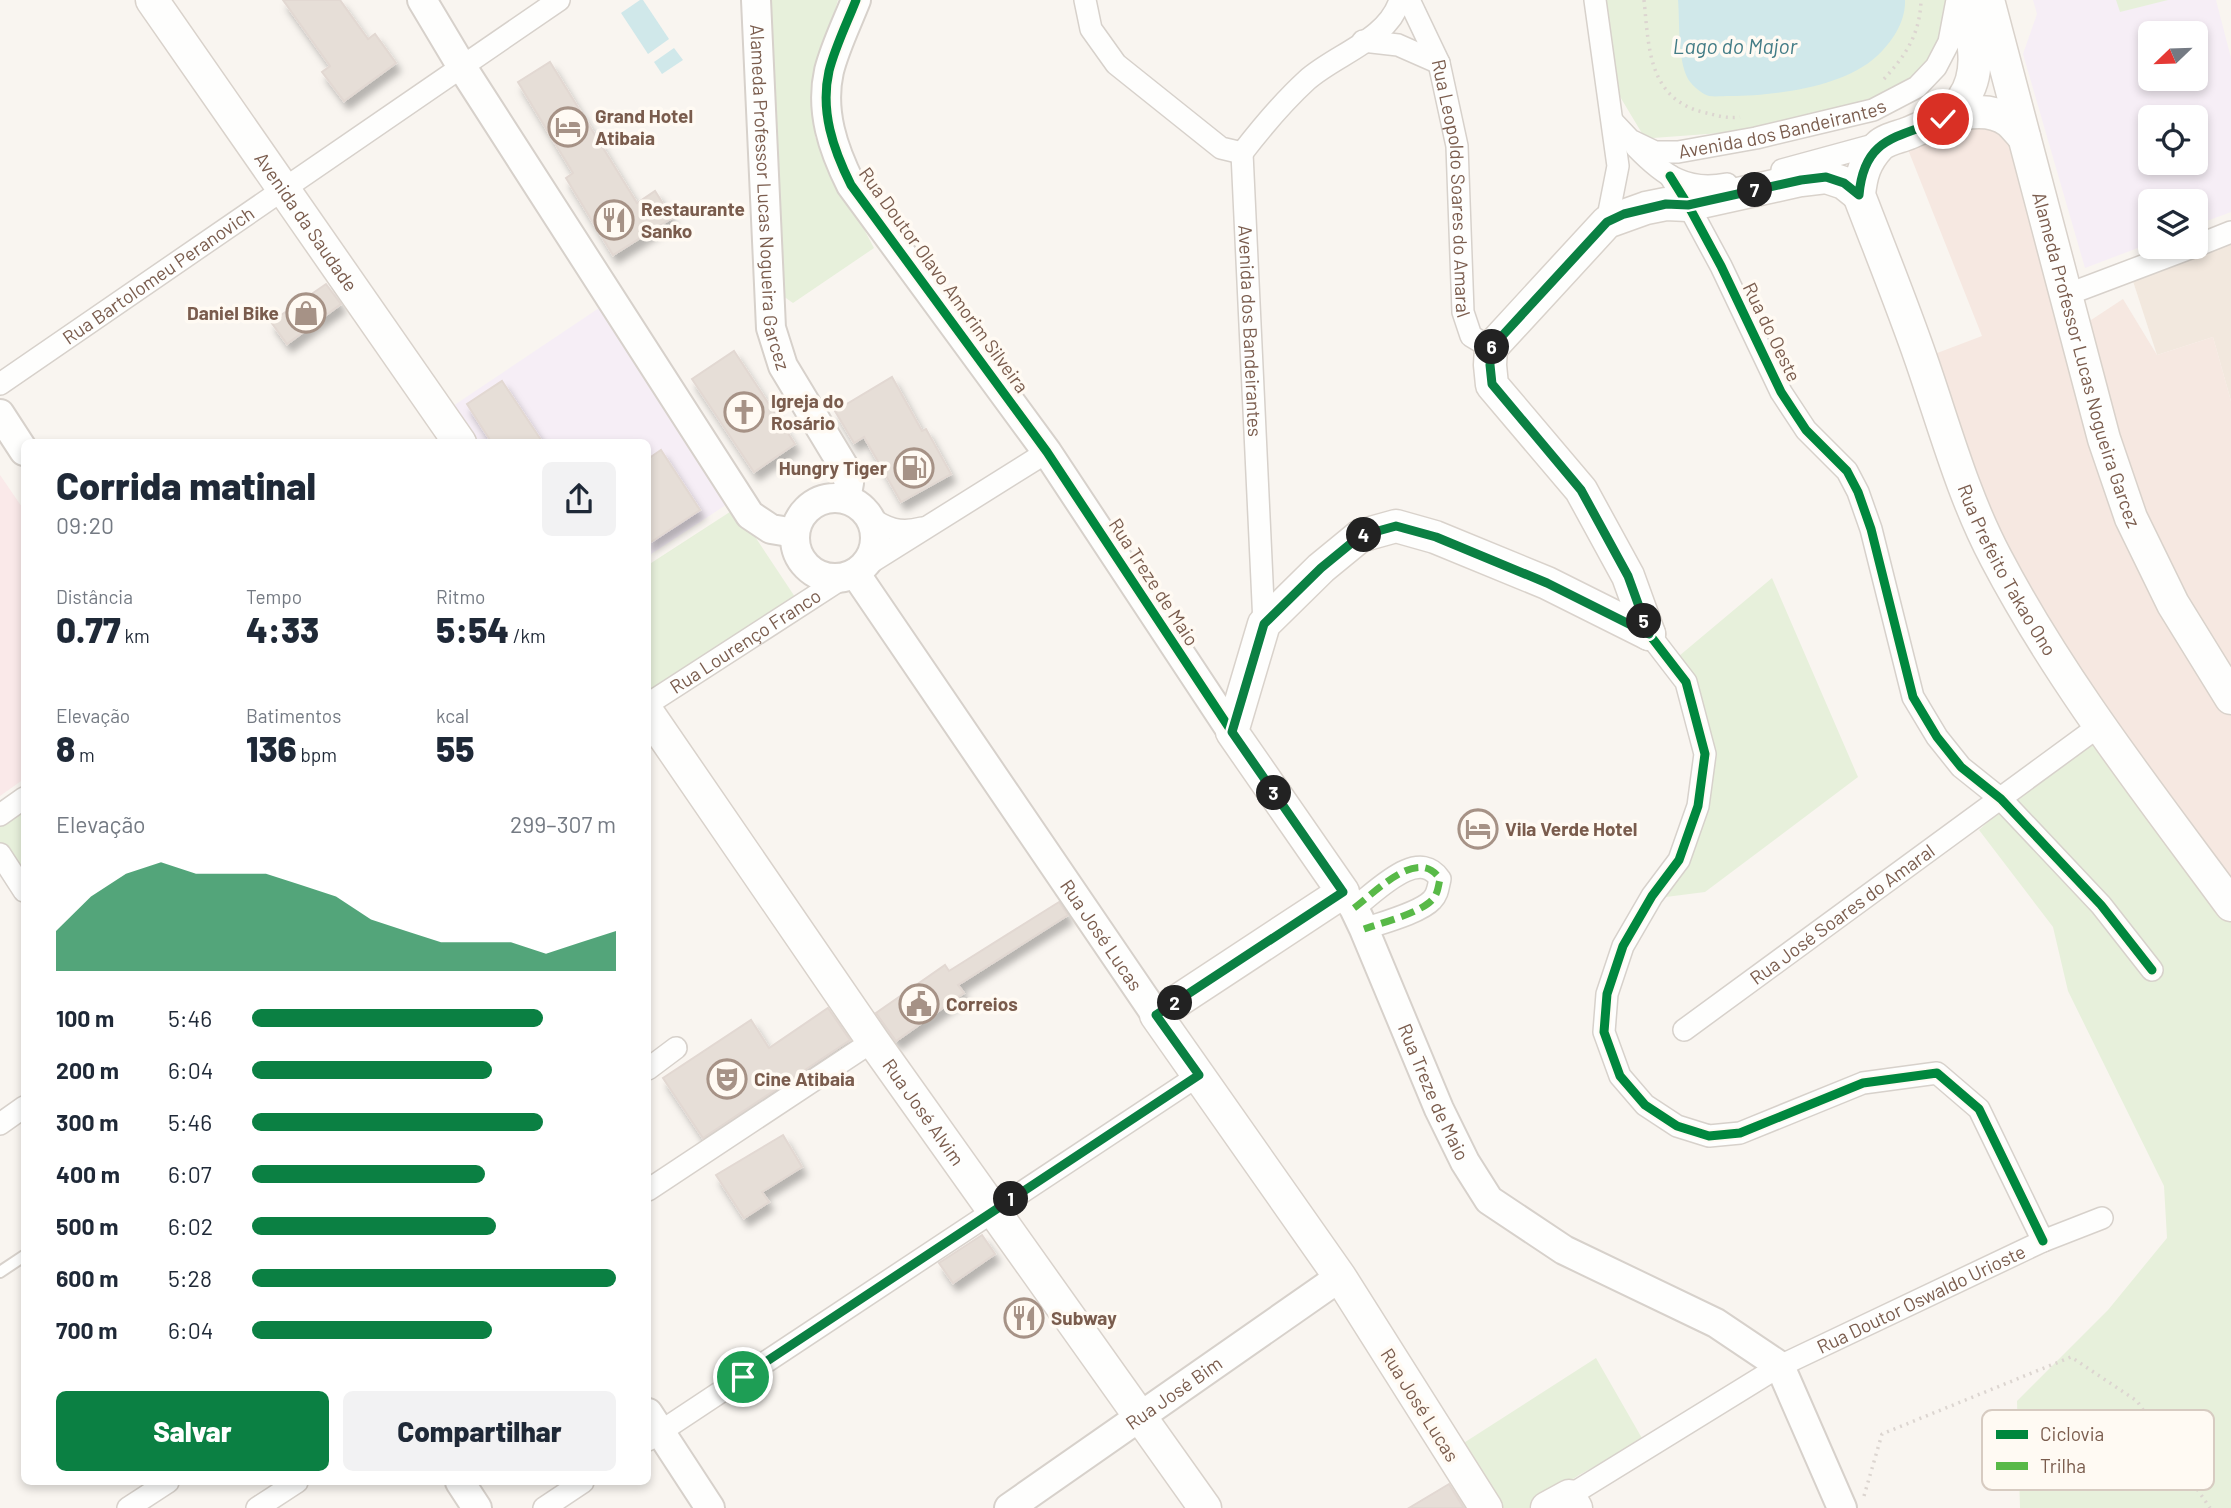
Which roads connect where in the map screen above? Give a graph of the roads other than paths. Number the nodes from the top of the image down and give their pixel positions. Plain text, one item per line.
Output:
1 (152, 0) edge
2 (422, 0) edge
3 (559, 0) edge
4 (756, 0) edge
5 (856, 0) edge
6 (1085, 0) edge
7 (1400, 0) edge
8 (1409, 0) edge
9 (1595, 0) edge
10 (1957, 0) edge
11 (1966, 0) edge
12 (1988, 0) edge
13 (1363, 41) junction
14 (1439, 63) junction
15 (462, 67) junction
16 (1943, 119) junction
17 (1613, 122) junction
18 (2024, 137) junction
19 (1630, 140) junction
20 (1881, 143) junction
21 (1242, 153) junction
22 (1670, 176) junction
23 (283, 189) junction
24 (1859, 195) junction
25 (1688, 205) junction
26 (1607, 222) junction
27 (2231, 232) edge
28 (2208, 241) edge
29 (2161, 259) edge
30 (2066, 295) junction
31 (1491, 348) junction
32 (0, 384) edge
33 (0, 414) edge
34 (457, 439) edge
35 (21, 446) edge
36 (1047, 452) junction
37 (857, 508) junction
38 (927, 526) junction
39 (795, 533) junction
40 (854, 572) junction
41 (1264, 624) junction
42 (1649, 634) junction
43 (2231, 698) edge
44 (651, 702) edge
45 (651, 717) edge
46 (2099, 726) junction
47 (1232, 732) junction
48 (2001, 799) junction
49 (21, 801) edge
50 (0, 815) edge
51 (0, 854) edge
52 (21, 886) edge
53 (2231, 905) edge
54 (1354, 910) junction
55 (2152, 970) dead end
56 (1156, 1015) junction
57 (1684, 1030) dead end
58 (873, 1041) junction
59 (676, 1048) dead end
60 (651, 1067) edge
61 (1199, 1075) junction
62 (21, 1109) edge
63 (0, 1124) edge
64 (651, 1188) edge
65 (993, 1212) junction
66 (2102, 1218) dead end
67 (2043, 1241) junction
68 (21, 1258) edge
69 (0, 1272) edge
70 (1340, 1277) junction
71 (1780, 1366) junction
72 (1139, 1417) junction
73 (651, 1428) edge
74 (163, 1485) edge
75 (292, 1485) edge
76 (462, 1485) edge
77 (578, 1485) edge
78 (1564, 1504) edge
79 (128, 1508) edge
80 (257, 1508) edge
81 (477, 1508) edge
82 (544, 1508) edge
83 (710, 1508) edge
84 (1009, 1508) edge
85 (1205, 1508) edge
86 (1486, 1508) edge
87 (1842, 1508) edge

1 - 23 main road, Avenida da Saudade
2 - 15 street
3 - 15 street, Rua Bartolomeu Peranovich
4 - 37 street, Alameda Professor Lucas Nogueira Garcez
5 - 36 street, Rua Doutor Olavo Amorim Silveira
6 - 21 street
7 - 13 street
8 - 14 street, Rua Leopoldo Soares do Amaral
9 - 17 street
10 - 19 street, Avenida dos Bandeirantes
11 - 16 main road
12 - 18 main road, Alameda Professor Lucas Nogueira Garcez
13 - 14 street
13 - 21 street
14 - 31 street, Rua Leopoldo Soares do Amaral
15 - 23 street, Rua Bartolomeu Peranovich
15 - 39 street
16 - 18 main road
16 - 20 main road
17 - 19 street, Avenida dos Bandeirantes
17 - 26 street
18 - 30 main road, Alameda Professor Lucas Nogueira Garcez
19 - 22 street, Avenida dos Bandeirantes
20 - 22 street, Avenida dos Bandeirantes
20 - 24 main road
21 - 41 street, Avenida dos Bandeirantes
22 - 25 street, Rua do Oeste
23 - 32 street, Rua Bartolomeu Peranovich
23 - 34 main road, Avenida da Saudade
24 - 25 main road
24 - 46 main road, Rua Prefeito Takao Ono
25 - 26 main road
25 - 48 street, Rua do Oeste
26 - 31 main road
27 - 28 street
29 - 30 street
30 - 43 main road, Alameda Professor Lucas Nogueira Garcez
31 - 42 main road
33 - 35 street
36 - 38 street, Rua Lourenço Franco
36 - 47 street, Rua Treze de Maio
37 - 38 street
37 - 39 street
37 - 40 street
38 - 40 street, Rua Lourenço Franco
39 - 40 street
40 - 44 street, Rua Lourenço Franco
40 - 56 street, Rua José Lucas
41 - 42 main road
41 - 47 main road, Avenida dos Bandeirantes
42 - 67 street
45 - 58 main road, Rua José Alvim
46 - 48 street, Rua José Soares do Amaral
46 - 53 main road, Rua Prefeito Takao Ono
47 - 54 main road, Rua Treze de Maio
48 - 55 street, Rua do Oeste
48 - 57 street, Rua José Soares do Amaral
49 - 50 street
51 - 52 street
54 - 56 main road
54 - 71 street, Rua Treze de Maio
56 - 61 main road, Rua José Lucas
58 - 64 street
58 - 65 main road, Rua José Alvim
59 - 60 street
61 - 65 street
61 - 70 main road, Rua José Lucas
62 - 63 street
65 - 72 main road, Rua José Alvim
65 - 73 street
66 - 67 street, Rua Doutor Oswaldo Urioste
67 - 71 street, Rua Doutor Oswaldo Urioste
68 - 69 lane
70 - 72 street, Rua José Bim
70 - 86 main road, Rua José Lucas
71 - 78 street, Rua Doutor Oswaldo Urioste
71 - 87 street
72 - 84 street, Rua José Bim
72 - 85 main road, Rua José Alvim
73 - 83 street
74 - 79 street
75 - 80 street
76 - 81 street
77 - 82 street

